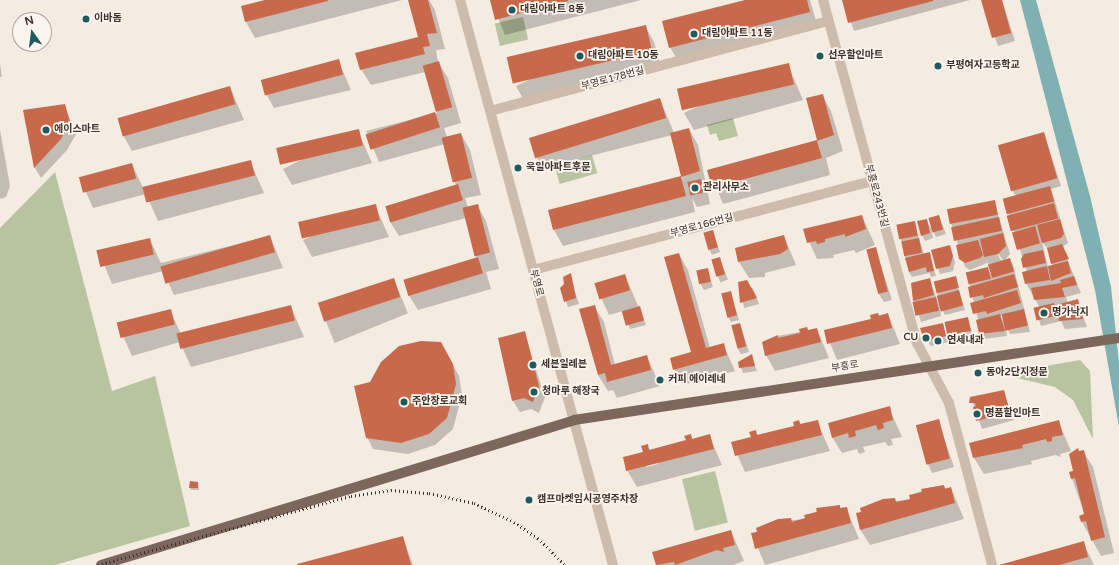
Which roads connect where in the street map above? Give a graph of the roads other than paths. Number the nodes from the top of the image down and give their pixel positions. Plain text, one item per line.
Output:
1 (460, 0) edge
2 (823, 0) edge
3 (828, 21) junction
4 (490, 111) junction
5 (872, 181) junction
6 (533, 270) junction
7 (1119, 338) edge
8 (932, 366) junction
9 (574, 420) junction
10 (101, 565) edge
11 (613, 565) edge
12 (992, 565) edge

1 - 4 street, 부영로
2 - 3 street, 부흥로243번길
3 - 4 street, 부영로178번길
3 - 5 street, 부흥로243번길
4 - 6 street, 부영로
5 - 6 street, 부영로166번길
5 - 8 street, 부흥로243번길
6 - 9 street, 부영로
7 - 8 main road, 부흥로
8 - 9 main road, 부흥로
8 - 12 street, 부흥로243번길
9 - 10 main road, 부흥로
9 - 11 street, 부영로

